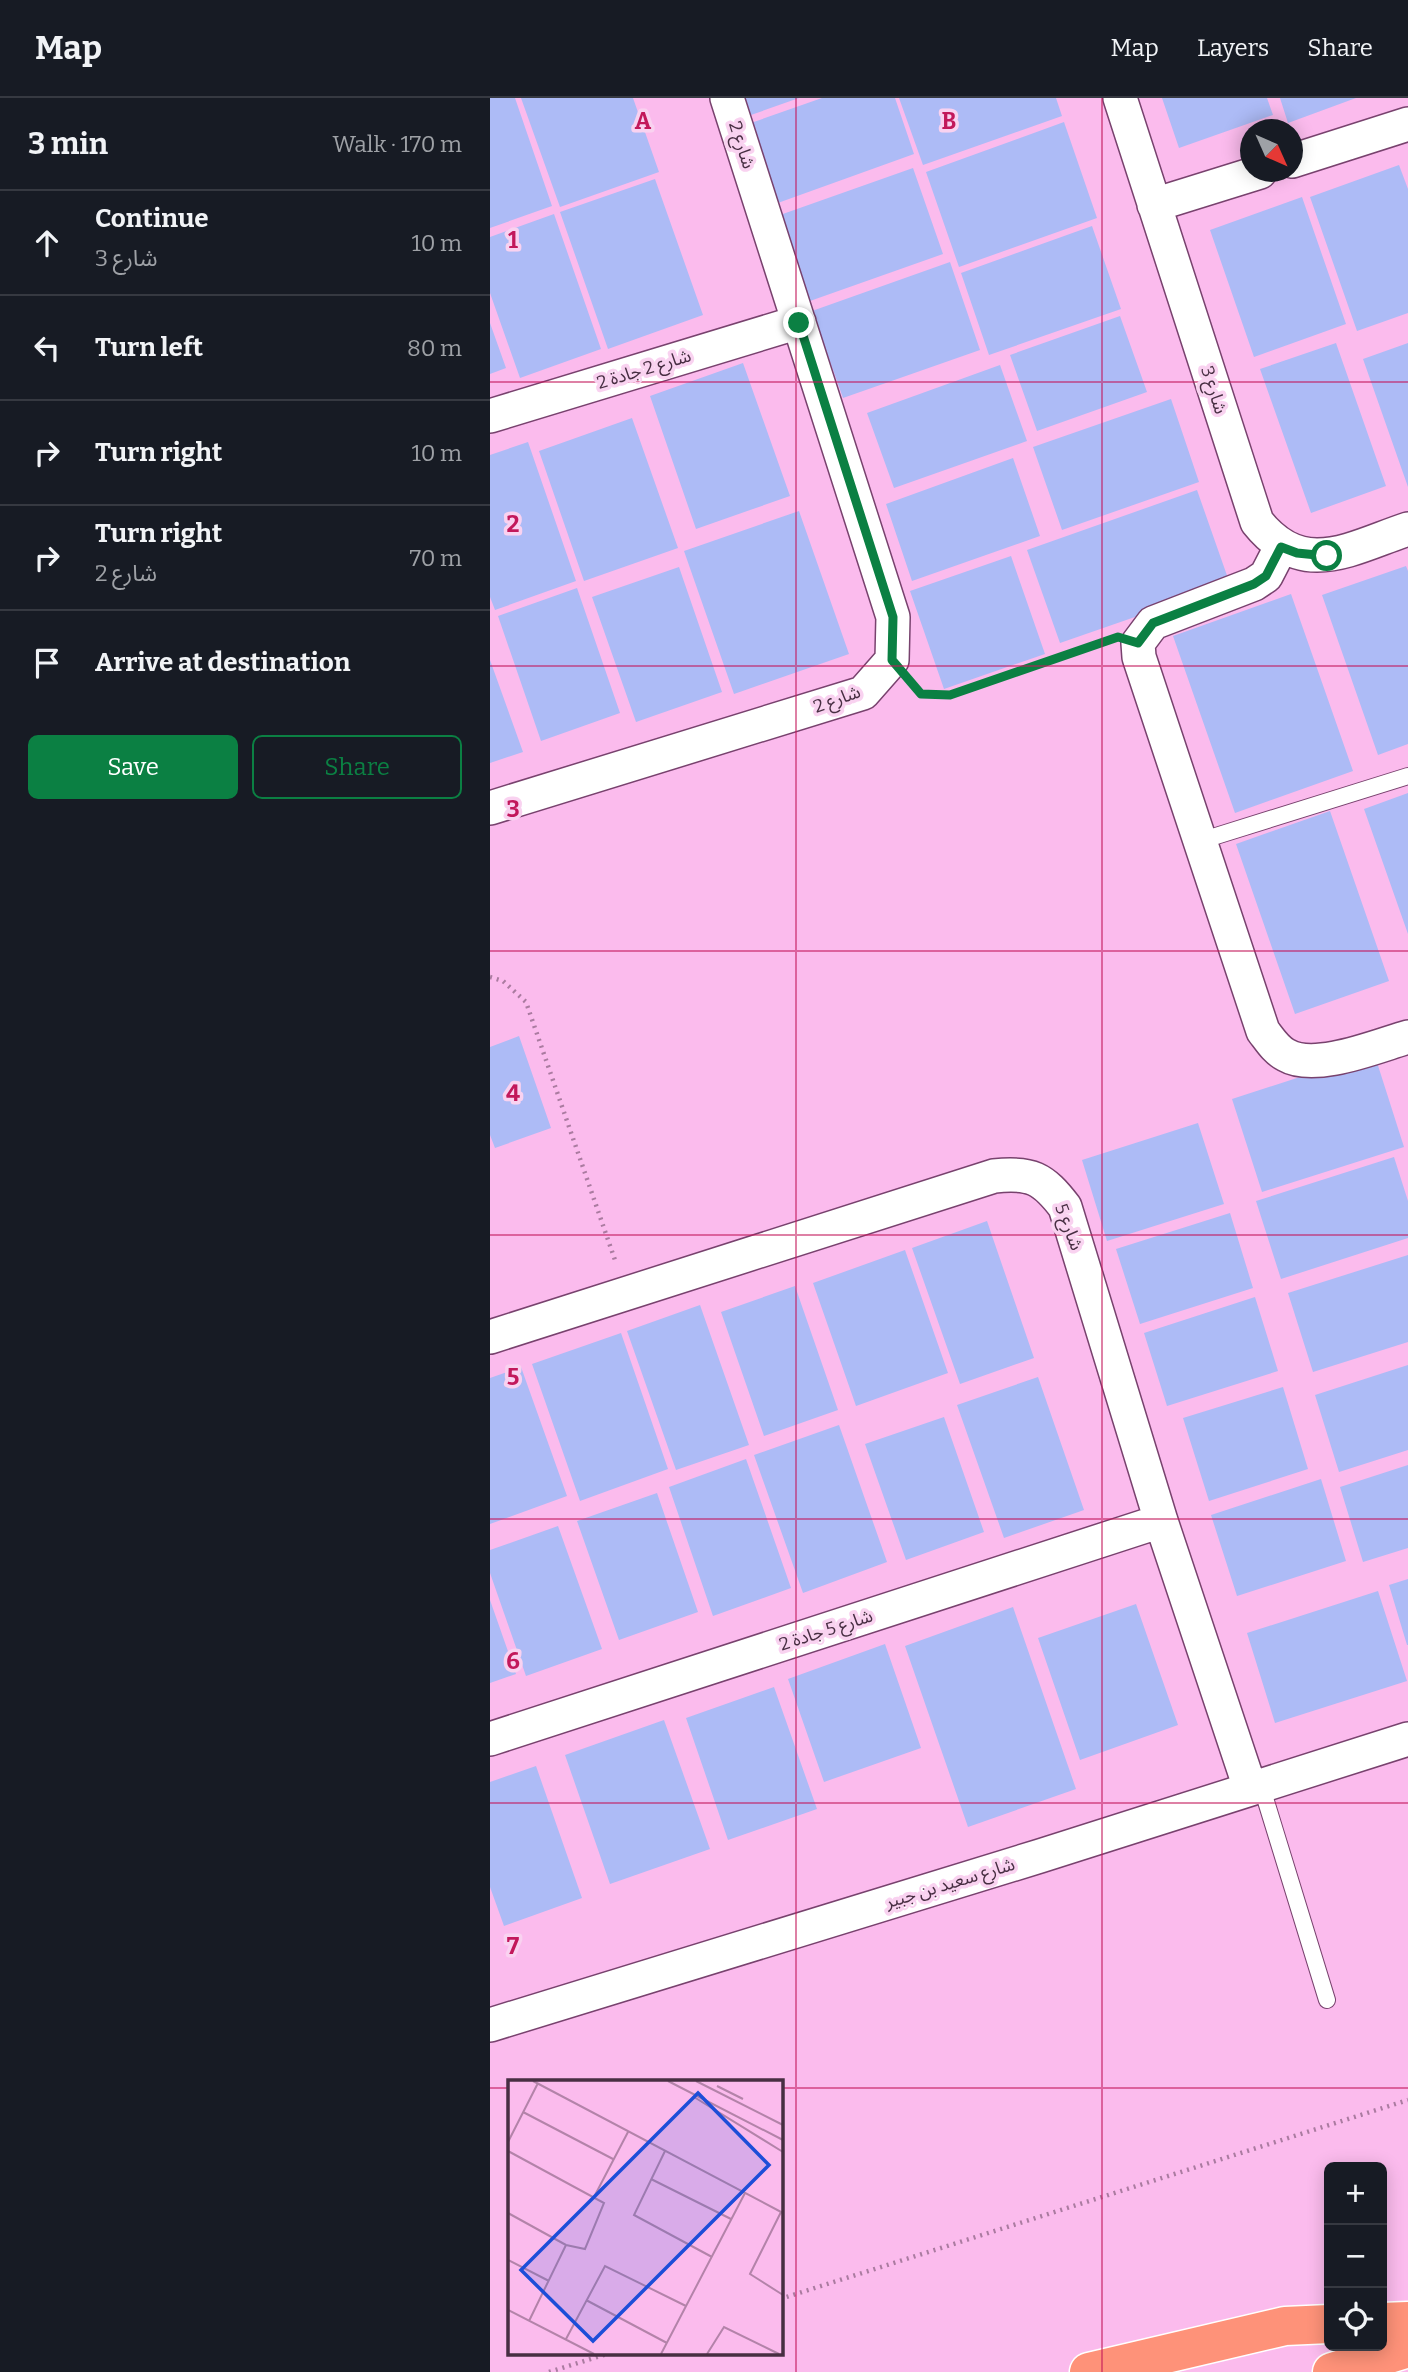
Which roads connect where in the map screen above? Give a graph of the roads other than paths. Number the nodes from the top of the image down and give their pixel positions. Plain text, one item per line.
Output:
1 (727, 98) edge
2 (1120, 98) edge
3 (1408, 124) edge
4 (1303, 158) edge
5 (1240, 178) edge
6 (1154, 205) junction
7 (799, 323) junction
8 (490, 416) edge
9 (1408, 528) edge
10 (1281, 547) junction
11 (1408, 776) edge
12 (490, 808) edge
13 (1200, 841) junction
14 (1408, 1037) edge
15 (490, 1337) edge
16 (1161, 1521) junction
17 (1408, 1738) edge
18 (490, 1739) edge
19 (1256, 1786) junction
20 (1327, 2000) dead end
21 (490, 2025) edge
22 (1408, 2321) edge
23 (1387, 2322) edge
24 (1324, 2324) edge
25 (1408, 2348) edge
26 (1089, 2372) edge
27 (1332, 2372) edge

1 - 7 street, شارع 2
2 - 6 street, شارع 3
3 - 4 street
5 - 6 street
6 - 10 street, شارع 3
7 - 8 street, شارع 2 جادة 2
7 - 12 street, شارع 2
9 - 10 street
10 - 13 street
11 - 13 lane
13 - 14 street
15 - 16 street, شارع 5
16 - 18 street, شارع 5 جادة 2
16 - 19 street, شارع 5
17 - 19 street, شارع سعيد بن جبير
19 - 20 lane
19 - 21 street, شارع سعيد بن جبير
22 - 23 highway
24 - 26 highway
25 - 27 highway

